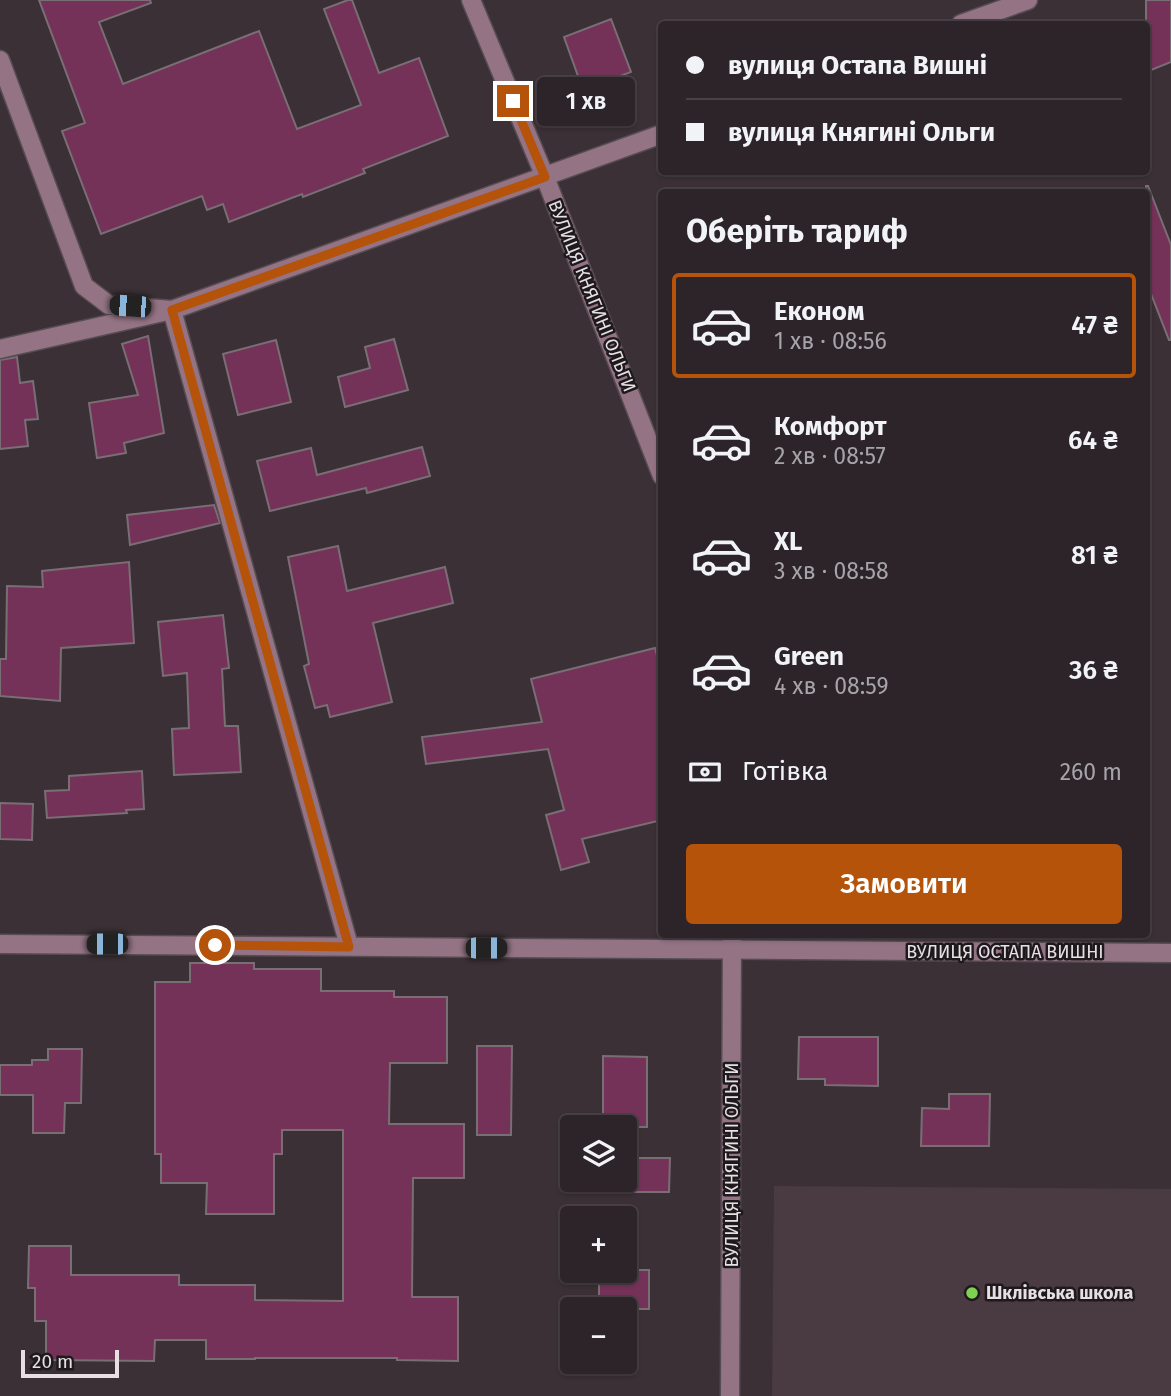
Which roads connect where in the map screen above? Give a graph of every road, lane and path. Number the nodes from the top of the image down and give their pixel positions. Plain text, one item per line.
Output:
1 (471, 0) edge
2 (1028, 0) edge
3 (969, 21) edge
4 (0, 60) edge
5 (658, 135) edge
6 (545, 177) junction
7 (172, 310) junction
8 (0, 349) edge
9 (658, 466) edge
10 (733, 942) edge
11 (0, 944) edge
12 (349, 947) junction
13 (1171, 953) edge
14 (730, 1396) edge

1 - 6 street, ВУЛИЦЯ КНЯГИНІ ОЛЬГИ
2 - 3 street
4 - 7 street
5 - 6 street
6 - 7 street
6 - 9 street, ВУЛИЦЯ КНЯГИНІ ОЛЬГИ
7 - 8 street
7 - 12 street
10 - 12 street, ВУЛИЦЯ ОСТАПА ВИШНІ
10 - 13 street, ВУЛИЦЯ ОСТАПА ВИШНІ
10 - 14 street, ВУЛИЦЯ КНЯГИНІ ОЛЬГИ
11 - 12 street, ВУЛИЦЯ ОСТАПА ВИШНІ

